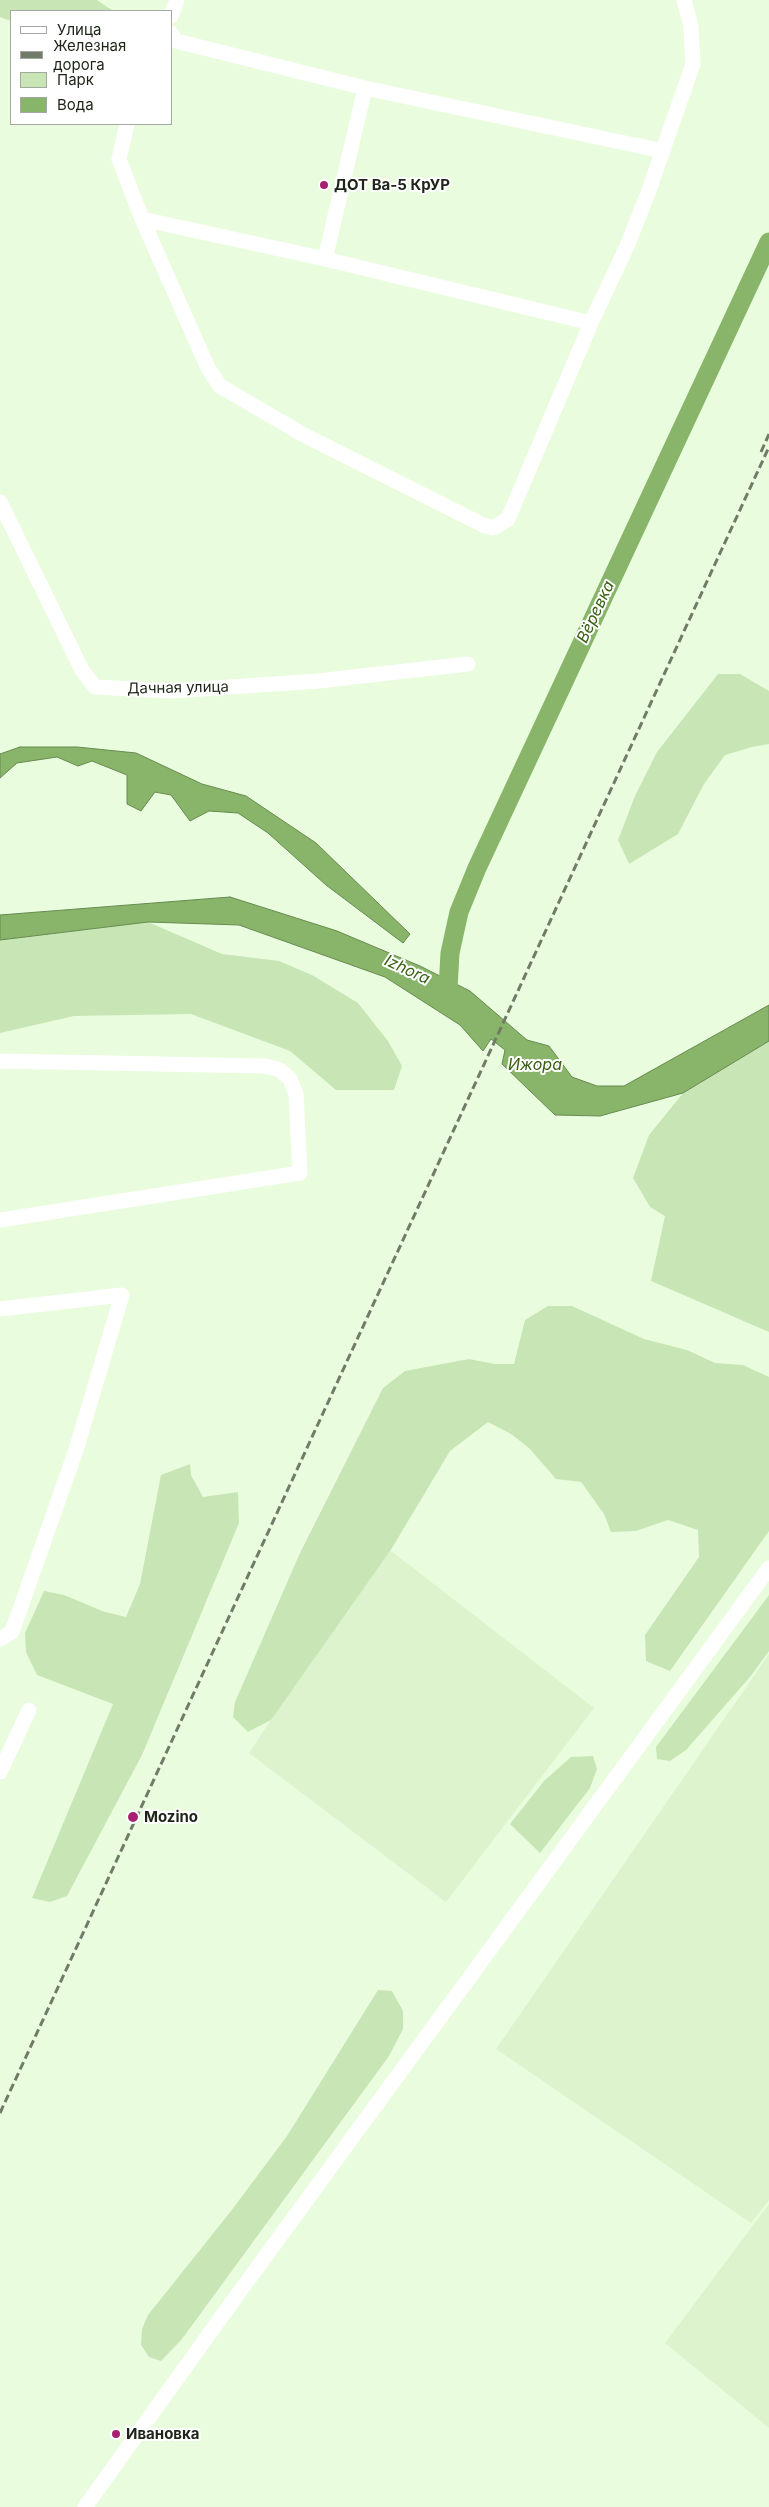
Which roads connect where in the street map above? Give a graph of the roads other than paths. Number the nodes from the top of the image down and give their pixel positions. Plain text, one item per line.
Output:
1 (177, 0) edge
2 (684, 0) edge
3 (172, 13) edge
4 (172, 35) edge
5 (365, 88) junction
6 (127, 125) edge
7 (663, 150) junction
8 (142, 219) junction
9 (325, 259) junction
10 (591, 323) junction
11 (0, 502) edge
12 (468, 664) dead end
13 (0, 1061) edge
14 (0, 1220) edge
15 (0, 1310) edge
16 (769, 1568) edge
17 (0, 1640) edge
18 (29, 1710) dead end
19 (1, 1765) edge
20 (85, 2507) edge

1 - 3 street
2 - 7 street
4 - 5 street
5 - 7 street
5 - 9 street
6 - 8 street
7 - 10 street
8 - 9 street
8 - 10 street
9 - 10 street
11 - 12 street, Дачная улица
13 - 14 street
15 - 17 street
16 - 20 street
18 - 19 street

